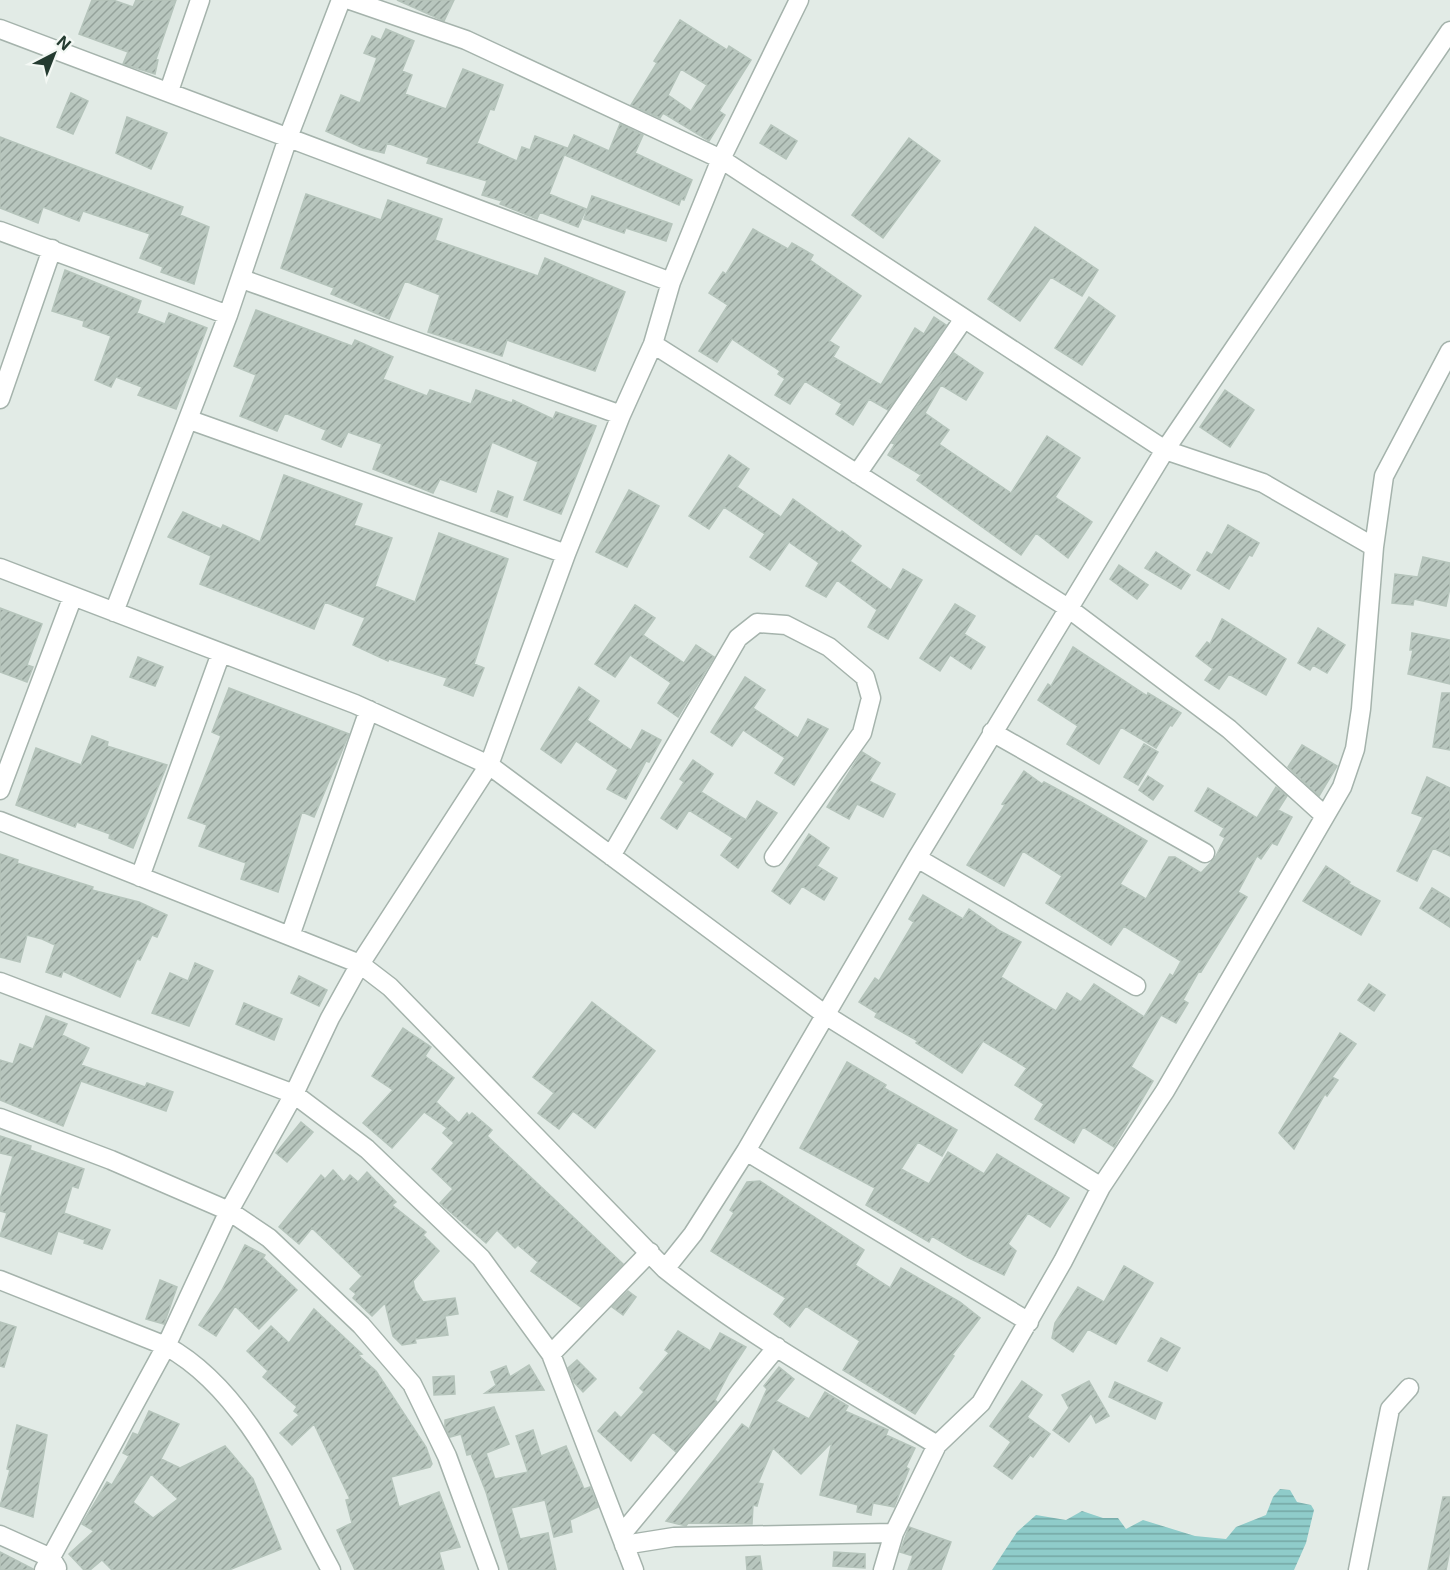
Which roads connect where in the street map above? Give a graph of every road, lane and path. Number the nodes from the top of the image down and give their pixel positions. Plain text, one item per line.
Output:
1 (200, 0) edge
2 (341, 0) edge
3 (350, 0) edge
4 (799, 0) edge
5 (0, 29) edge
6 (1450, 31) edge
7 (169, 91) junction
8 (289, 135) junction
9 (721, 159) junction
10 (0, 231) edge
11 (52, 249) junction
12 (242, 279) junction
13 (671, 282) junction
14 (228, 315) junction
15 (963, 320) junction
16 (653, 344) junction
17 (8, 351) edge
18 (1450, 351) edge
19 (0, 399) edge
20 (621, 416) junction
21 (190, 420) junction
22 (1166, 450) junction
23 (858, 474) junction
24 (1374, 547) junction
25 (566, 555) junction
26 (0, 568) edge
27 (73, 596) junction
28 (1068, 608) junction
29 (114, 612) junction
30 (221, 652) junction
31 (369, 710) junction
32 (992, 732) junction
33 (489, 765) junction
34 (0, 790) edge
35 (1324, 815) junction
36 (0, 821) edge
37 (1205, 854) dead end
38 (610, 856) junction
39 (774, 857) dead end
40 (917, 858) junction
41 (140, 877) junction
42 (290, 936) junction
43 (360, 964) junction
44 (0, 982) edge
45 (1136, 986) dead end
46 (827, 1016) junction
47 (294, 1094) junction
48 (0, 1118) edge
49 (746, 1151) junction
50 (1101, 1187) junction
51 (229, 1211) junction
52 (650, 1252) junction
53 (665, 1269) junction
54 (0, 1280) edge
55 (1029, 1322) junction
56 (166, 1346) junction
57 (777, 1347) junction
58 (551, 1354) junction
59 (1409, 1388) dead end
60 (937, 1445) junction
61 (894, 1533) junction
62 (0, 1535) edge
63 (622, 1540) junction
64 (51, 1566) edge
65 (331, 1570) edge
66 (489, 1570) edge
67 (634, 1570) edge
68 (883, 1570) edge
69 (1358, 1570) edge

1 - 7 street
2 - 8 street
3 - 9 street
4 - 9 street
5 - 7 street
6 - 22 street
7 - 8 street
8 - 12 street
8 - 13 street
9 - 13 street
9 - 15 street
10 - 11 street
11 - 14 street
11 - 17 street
12 - 14 street
12 - 20 street
13 - 16 street
14 - 21 street
15 - 22 street
15 - 23 street
16 - 20 street
16 - 23 street
17 - 19 street
18 - 24 street
20 - 25 street
21 - 25 street
21 - 29 street
22 - 24 street
22 - 28 street
23 - 28 street
24 - 35 street
25 - 33 street
26 - 27 street
27 - 29 street
27 - 34 street
28 - 32 street
28 - 35 street
29 - 30 street
30 - 31 street
30 - 41 street
31 - 33 street
31 - 42 street
32 - 37 street
32 - 40 street
33 - 38 street
33 - 43 street
35 - 50 street
36 - 41 street
38 - 39 street
38 - 46 street
40 - 45 street
40 - 46 street
41 - 42 street
42 - 43 street
43 - 47 street
43 - 52 street
44 - 47 street
46 - 49 street
46 - 50 street
47 - 51 street
47 - 58 street
48 - 51 street
49 - 53 street
49 - 55 street
50 - 55 street
51 - 56 street
51 - 66 street
52 - 53 street
52 - 58 street
53 - 57 street
54 - 56 street
55 - 60 street
56 - 64 street
56 - 65 street
57 - 60 street
57 - 63 street
58 - 63 street
59 - 69 street
60 - 61 street
61 - 63 street
61 - 68 street
62 - 64 street
63 - 67 street

